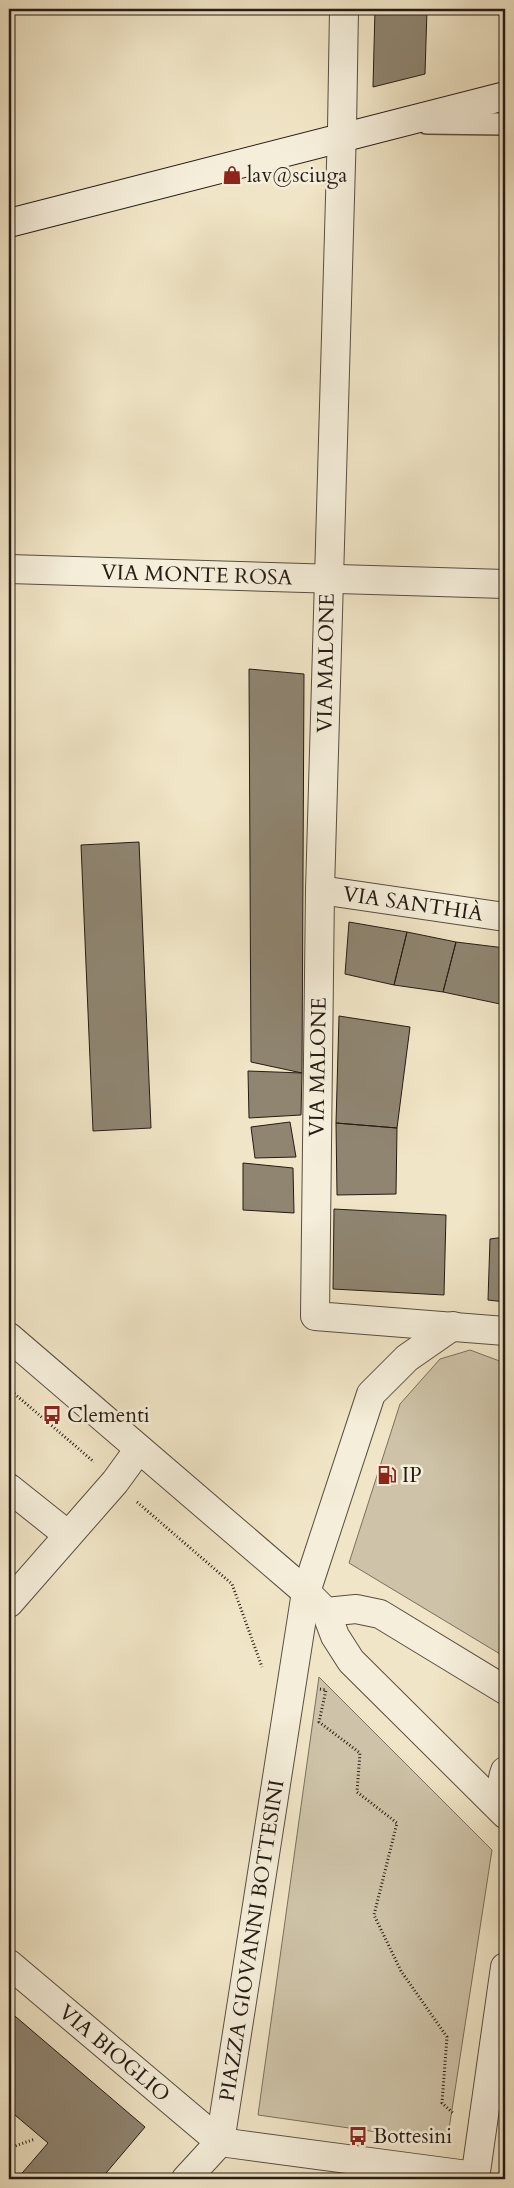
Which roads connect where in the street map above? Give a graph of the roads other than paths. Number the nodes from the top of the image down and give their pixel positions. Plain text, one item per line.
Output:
1 (344, 9) edge
2 (505, 96) edge
3 (402, 122) junction
4 (505, 124) edge
5 (342, 138) junction
6 (9, 223) edge
7 (9, 569) edge
8 (328, 579) junction
9 (505, 584) edge
10 (320, 890) junction
11 (505, 917) edge
12 (452, 1326) junction
13 (505, 1331) edge
14 (9, 1337) edge
15 (139, 1449) junction
16 (9, 1488) edge
17 (68, 1535) junction
18 (306, 1592) junction
19 (9, 1603) edge
20 (326, 1612) junction
21 (505, 1690) edge
22 (505, 1771) edge
23 (505, 1809) edge
24 (505, 1814) edge
25 (9, 1964) edge
26 (505, 1971) edge
27 (220, 2142) junction
28 (476, 2178) edge
29 (186, 2179) edge

1 - 5 street, VIA MALONE
2 - 3 street
3 - 4 street
3 - 5 street
5 - 6 street
5 - 8 street, VIA MALONE
7 - 8 street, VIA MONTE ROSA
8 - 9 street, VIA MONTE ROSA
8 - 10 street, VIA MALONE
10 - 11 street, VIA SANTHIÀ
10 - 12 street, VIA MALONE
12 - 13 street
12 - 18 street, PIAZZA GIOVANNI BOTTESINI
14 - 15 street
15 - 17 street
15 - 18 street
16 - 17 street
17 - 19 street
18 - 20 street
18 - 27 street, PIAZZA GIOVANNI BOTTESINI
20 - 21 street
20 - 24 street
22 - 23 street
25 - 27 street, VIA BIOGLIO
26 - 28 street
27 - 28 street
27 - 29 street

